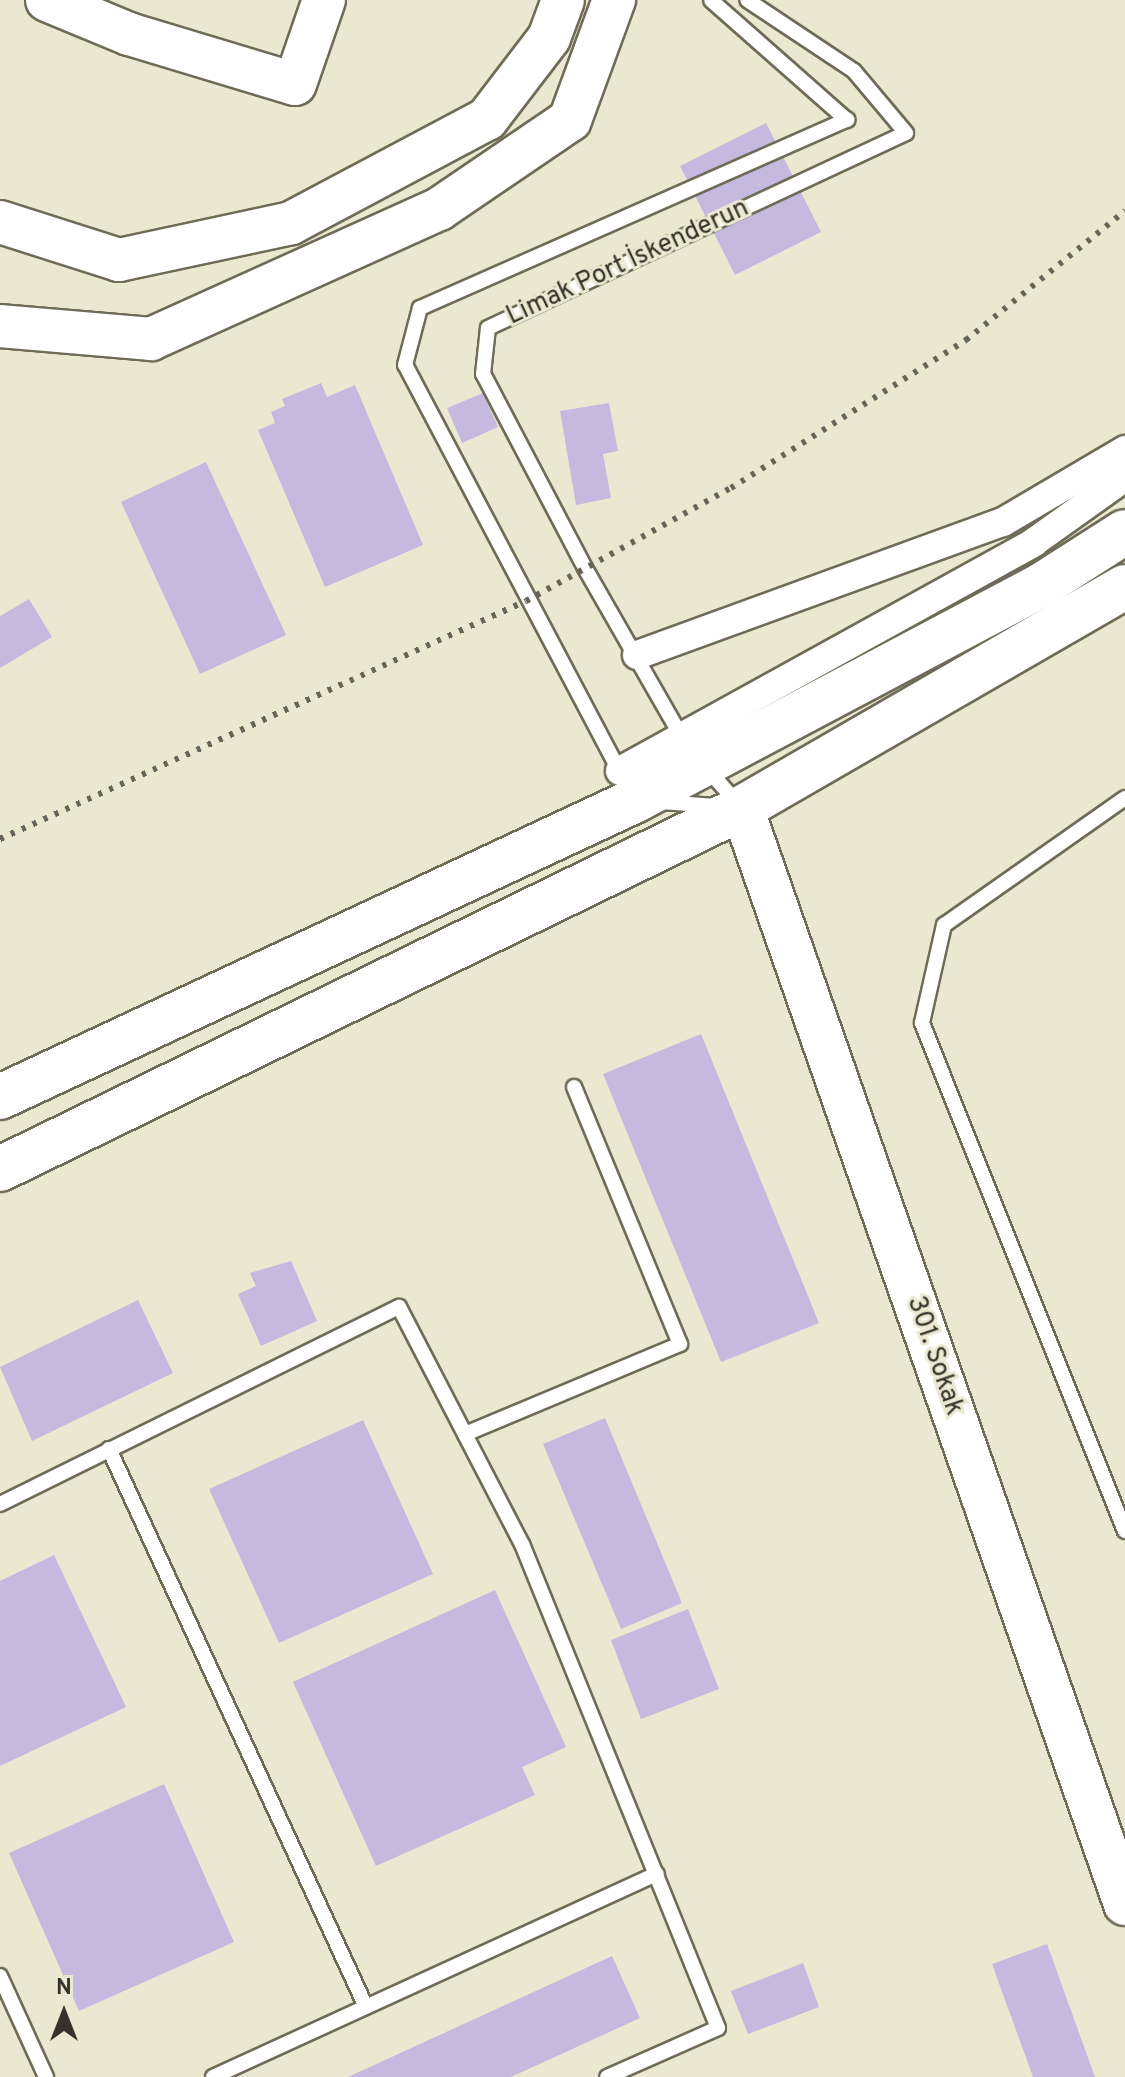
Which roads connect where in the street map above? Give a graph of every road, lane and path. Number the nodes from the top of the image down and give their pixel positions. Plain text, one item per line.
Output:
1 (47, 0) edge
2 (324, 0) edge
3 (563, 0) edge
4 (614, 0) edge
5 (711, 0) edge
6 (747, 0) edge
7 (0, 222) edge
8 (0, 326) edge
9 (1125, 450) edge
10 (1125, 477) edge
11 (1125, 532) edge
12 (1125, 587) edge
13 (637, 655) junction
14 (692, 751) junction
15 (628, 785) junction
16 (1125, 798) edge
17 (742, 808) junction
18 (574, 1087) dead end
19 (0, 1097) edge
20 (0, 1169) edge
21 (465, 1434) junction
22 (109, 1449) junction
23 (0, 1504) edge
24 (1125, 1531) edge
25 (657, 1874) junction
26 (1125, 1904) edge
27 (0, 1976) edge
28 (366, 2007) junction
29 (46, 2077) edge
30 (213, 2077) edge
31 (607, 2077) edge

1 - 2 street
3 - 7 street
4 - 8 street
5 - 15 lane
6 - 13 lane, Limak Port İskenderun
9 - 13 street
10 - 14 street
11 - 14 highway
12 - 17 highway
13 - 14 lane, Limak Port İskenderun
14 - 15 highway
14 - 17 lane, Limak Port İskenderun
15 - 17 lane
15 - 19 highway
16 - 24 lane
17 - 20 highway
17 - 26 street, 301. Sokak
18 - 21 lane
21 - 22 lane
21 - 25 lane
22 - 23 lane
22 - 28 lane
25 - 28 lane
25 - 31 lane
27 - 29 lane
28 - 30 lane

